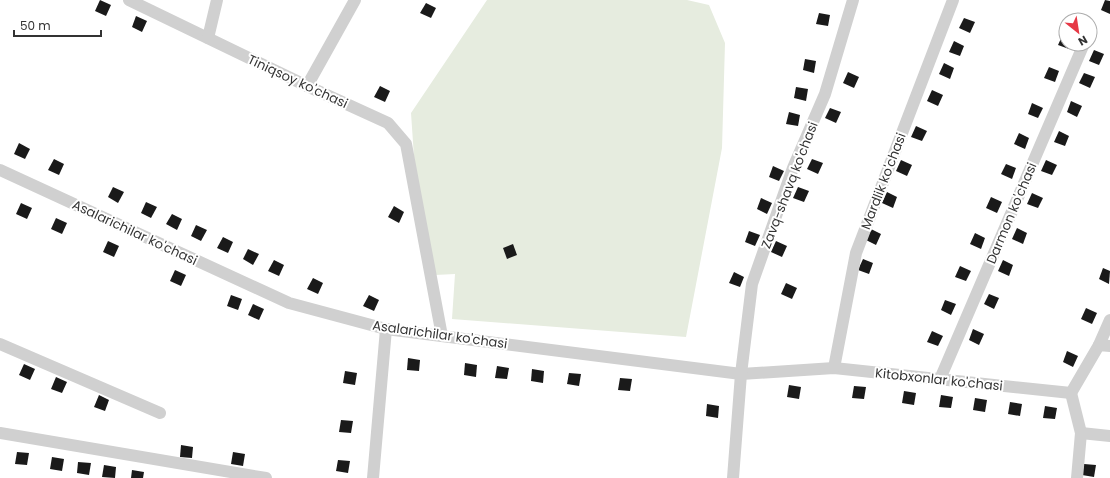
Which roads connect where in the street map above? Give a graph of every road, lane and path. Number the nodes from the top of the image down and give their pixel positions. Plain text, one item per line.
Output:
1 (129, 0) edge
2 (217, 0) edge
3 (355, 0) edge
4 (853, 0) edge
5 (953, 0) edge
6 (208, 38) junction
7 (1079, 52) edge
8 (307, 86) junction
9 (0, 170) edge
10 (1110, 320) edge
11 (386, 329) junction
12 (442, 336) junction
13 (0, 344) edge
14 (1104, 346) edge
15 (834, 368) junction
16 (741, 374) junction
17 (940, 379) junction
18 (1072, 392) junction
19 (160, 413) dead end
20 (0, 433) edge
21 (1081, 433) junction
22 (1110, 436) edge
23 (266, 478) edge
24 (372, 478) edge
25 (733, 478) edge
26 (1076, 478) edge

1 - 6 street, Tiniqsoy ko'chasi
2 - 6 street
3 - 8 street
4 - 16 street, Zavq-shavq ko'chasi
5 - 15 street, Mardlik ko'chasi
6 - 8 street, Tiniqsoy ko'chasi
7 - 17 street, Darmon ko'chasi
8 - 12 street, Tiniqsoy ko'chasi
9 - 11 street, Asalarichilar ko'chasi
10 - 14 street
11 - 12 street, Asalarichilar ko'chasi
11 - 24 street
12 - 16 street, Asalarichilar ko'chasi
13 - 19 street
14 - 18 street
15 - 16 street, Kitobxonlar ko'chasi
15 - 17 street, Kitobxonlar ko'chasi
16 - 25 street, Zavq-shavq ko'chasi
17 - 18 street, Kitobxonlar ko'chasi
18 - 21 street
20 - 23 street
21 - 22 street
21 - 26 street

